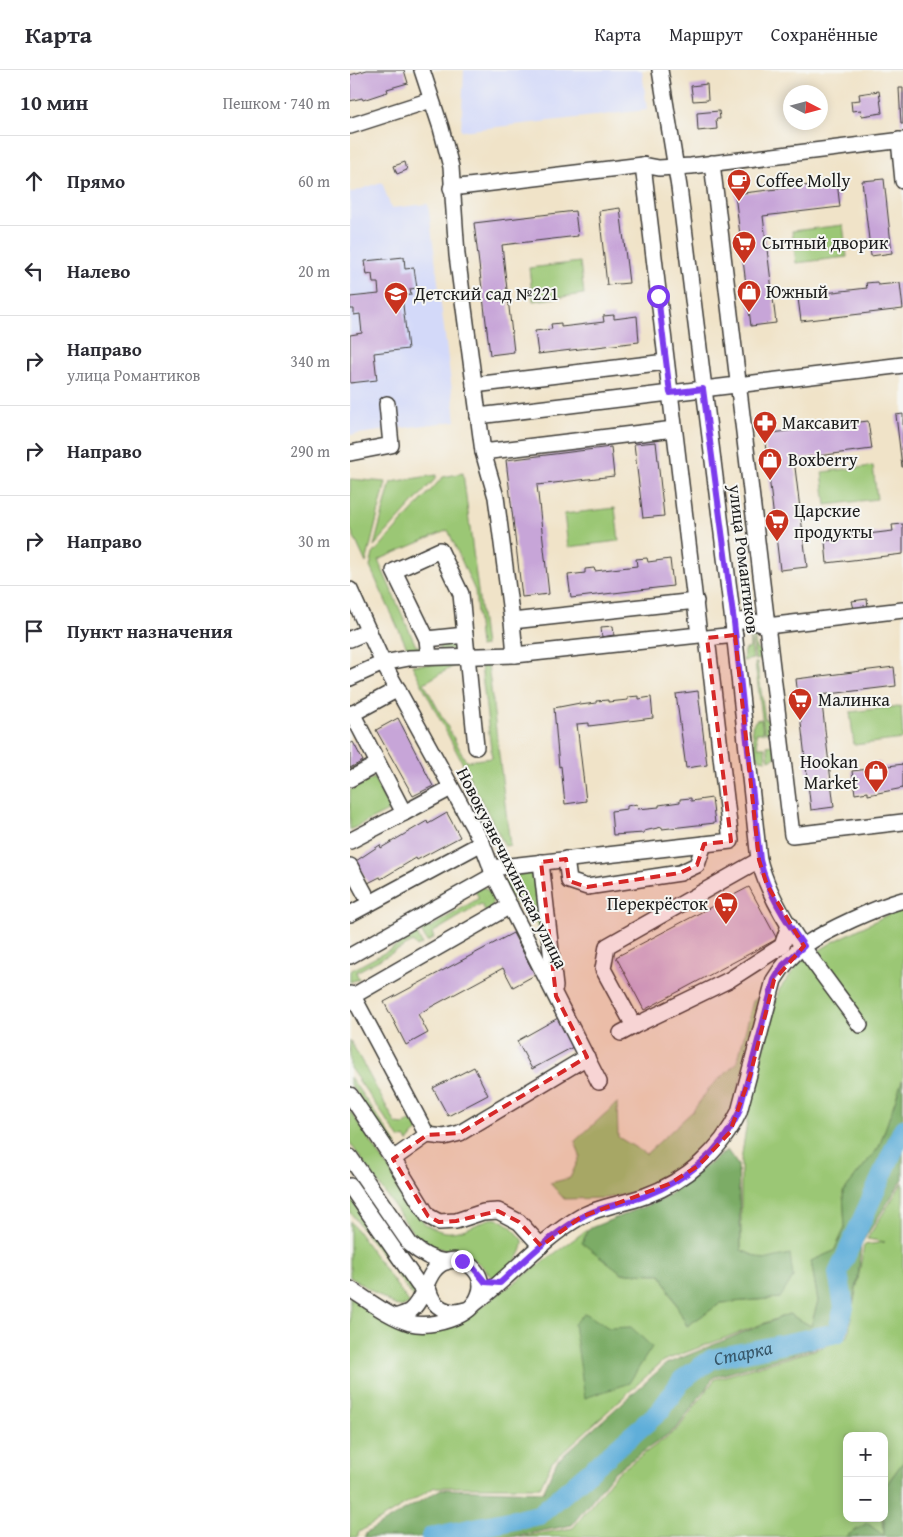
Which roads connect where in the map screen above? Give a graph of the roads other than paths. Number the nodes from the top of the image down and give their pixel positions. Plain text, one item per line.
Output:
1 (422, 70) edge
2 (660, 70) edge
3 (431, 100) junction
4 (350, 126) edge
5 (901, 140) edge
6 (712, 163) junction
7 (643, 165) junction
8 (675, 166) junction
9 (903, 181) edge
10 (451, 188) junction
11 (666, 362) junction
12 (903, 365) edge
13 (738, 384) junction
14 (474, 385) junction
15 (703, 389) junction
16 (670, 393) junction
17 (387, 404) dead end
18 (478, 416) junction
19 (674, 429) junction
20 (483, 452) junction
21 (350, 453) edge
22 (350, 590) edge
23 (696, 601) junction
24 (903, 610) edge
25 (512, 621) junction
26 (767, 626) junction
27 (734, 628) junction
28 (369, 630) junction
29 (465, 635) junction
30 (350, 639) edge
31 (427, 639) junction
32 (515, 655) junction
33 (467, 656) junction
34 (429, 658) junction
35 (383, 662) junction
36 (350, 678) edge
37 (398, 689) junction
38 (351, 714) edge
39 (476, 747) dead end
40 (378, 764) junction
41 (350, 779) edge
42 (451, 788) junction
43 (404, 813) junction
44 (903, 822) edge
45 (350, 841) edge
46 (482, 843) junction
47 (704, 844) junction
48 (566, 859) junction
49 (760, 860) junction
50 (541, 862) junction
51 (350, 866) edge
52 (493, 871) junction
53 (903, 900) edge
54 (370, 903) junction
55 (510, 906) junction
56 (350, 914) edge
57 (789, 925) junction
58 (804, 946) junction
59 (350, 956) edge
60 (352, 995) edge
61 (556, 996) junction
62 (860, 1025) dead end
63 (587, 1057) junction
64 (599, 1082) dead end
65 (350, 1095) edge
66 (427, 1135) junction
67 (350, 1157) edge
68 (393, 1159) junction
69 (350, 1186) edge
70 (540, 1246) junction
71 (446, 1262) junction
72 (479, 1277) junction
73 (500, 1283) junction
74 (350, 1289) edge
75 (429, 1289) junction
76 (470, 1307) junction
77 (396, 1317) junction

1 - 3 street
2 - 8 street, улица Романтиков
3 - 4 street
3 - 10 street
5 - 6 street
5 - 9 street
6 - 8 street
6 - 13 street
7 - 8 street
7 - 10 street
7 - 11 street
8 - 15 street, улица Романтиков
10 - 14 street
11 - 14 street
11 - 16 street
12 - 13 street
13 - 15 street
13 - 26 street
14 - 18 street
15 - 16 street
15 - 27 street, улица Романтиков
16 - 18 street
16 - 19 street
17 - 21 street
18 - 20 street
19 - 20 street
19 - 23 street
20 - 25 street
22 - 28 street, Новокузнечихинская улица
23 - 25 street
23 - 32 street
24 - 26 street
25 - 32 street
26 - 27 street
26 - 44 street
27 - 47 street
27 - 49 street, улица Романтиков
28 - 30 street
28 - 35 street, Новокузнечихинская улица
29 - 31 street
29 - 31 street
29 - 33 street
31 - 34 street
32 - 33 street
33 - 34 street
33 - 39 street
34 - 35 street
35 - 36 street
35 - 37 street, Новокузнечихинская улица
37 - 38 street
37 - 42 street, Новокузнечихинская улица
38 - 40 street
40 - 41 street
40 - 43 street
42 - 43 street
42 - 46 street, Новокузнечихинская улица
43 - 45 street
46 - 52 street, Новокузнечихинская улица
46 - 54 street
47 - 48 street
47 - 48 street
48 - 50 street
49 - 57 street, улица Романтиков
49 - 57 street
50 - 52 street
50 - 61 street
51 - 54 street
52 - 55 street, Новокузнечихинская улица
52 - 59 street
53 - 58 street
54 - 56 street
55 - 60 street
55 - 61 street, Новокузнечихинская улица
57 - 58 street, улица Романтиков
58 - 62 street, улица Романтиков
58 - 70 street
60 - 66 street
61 - 63 street, Новокузнечихинская улица
63 - 64 street, Новокузнечихинская улица
63 - 66 street
65 - 68 street
66 - 68 street
67 - 71 street
68 - 70 street
69 - 75 street
70 - 73 street
71 - 72 street
71 - 75 street
72 - 73 street
72 - 76 street
73 - 76 street
74 - 77 street
75 - 76 street
75 - 77 street
76 - 77 street

